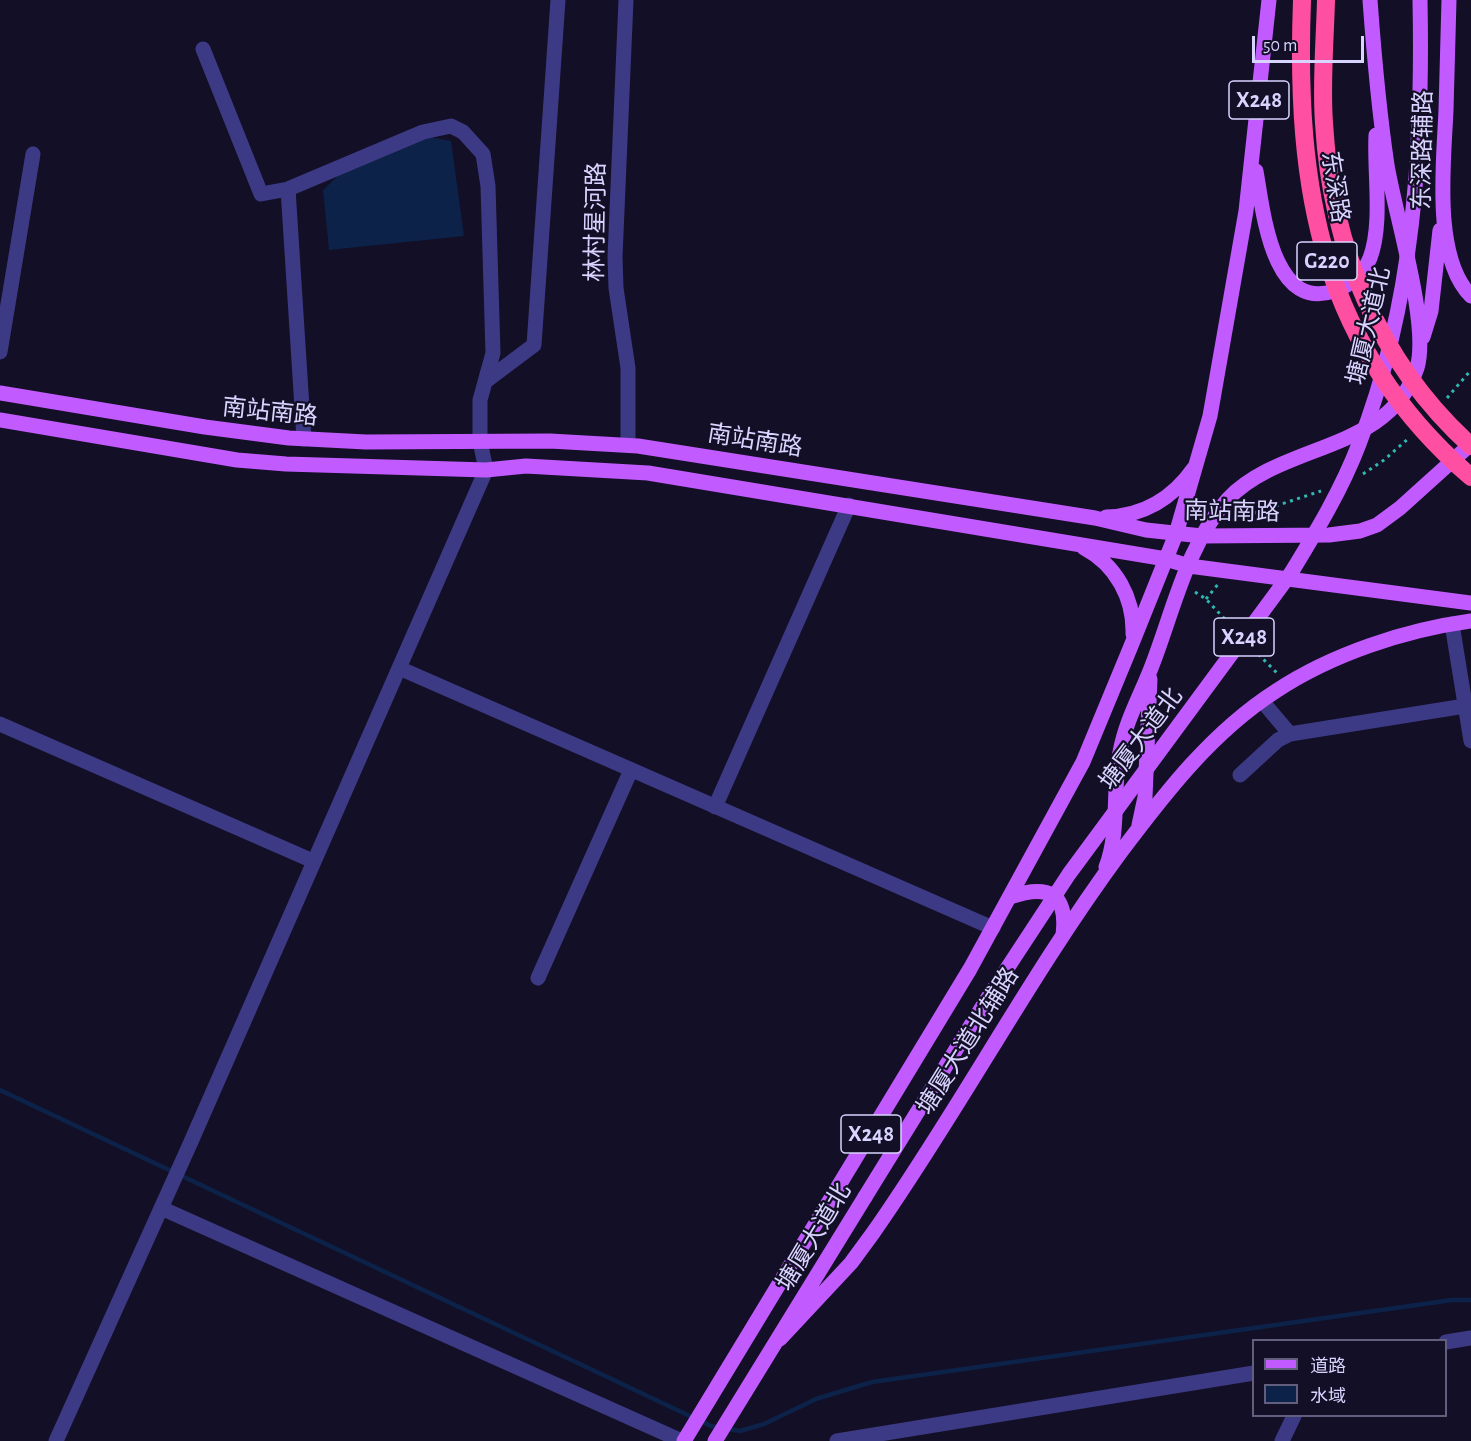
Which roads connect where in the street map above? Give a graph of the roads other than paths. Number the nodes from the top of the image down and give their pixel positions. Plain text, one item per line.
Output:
1 (558, 0) edge
2 (626, 0) edge
3 (1269, 0) edge
4 (1302, 0) edge
5 (1326, 0) edge
6 (1370, 0) edge
7 (1420, 0) edge
8 (1449, 0) edge
9 (203, 49) dead end
10 (1378, 98) junction
11 (33, 154) dead end
12 (1253, 156) junction
13 (288, 189) junction
14 (1442, 207) junction
15 (1471, 296) edge
16 (1421, 345) junction
17 (0, 352) edge
18 (486, 381) junction
19 (0, 393) edge
20 (0, 420) edge
21 (304, 439) junction
22 (480, 441) junction
23 (1470, 444) edge
24 (627, 445) junction
25 (1199, 460) junction
26 (486, 470) junction
27 (1471, 477) edge
28 (849, 505) junction
29 (1095, 518) junction
30 (1176, 534) junction
31 (1202, 536) junction
32 (1074, 544) junction
33 (1166, 559) junction
34 (1189, 566) junction
35 (1471, 603) edge
36 (1471, 621) edge
37 (1452, 624) junction
38 (1131, 646) junction
39 (1152, 667) junction
40 (399, 668) junction
41 (1262, 701) junction
42 (1465, 706) junction
43 (0, 724) edge
44 (1290, 734) junction
45 (1471, 741) edge
46 (630, 770) junction
47 (1240, 775) dead end
48 (715, 807) junction
49 (1138, 828) junction
50 (313, 861) junction
51 (1102, 878) junction
52 (1010, 897) junction
53 (993, 928) junction
54 (1063, 935) junction
55 (538, 978) dead end
56 (161, 1208) junction
57 (1471, 1338) edge
58 (780, 1339) junction
59 (1447, 1342) edge
60 (1252, 1373) edge
61 (1294, 1417) edge
62 (685, 1439) edge
63 (56, 1441) edge
64 (715, 1441) edge
65 (837, 1441) edge
66 (1282, 1441) edge

1 - 18 street
2 - 24 street, 林村星河路
3 - 12 main road, 塘厦大道北 / X248
4 - 27 highway, 东深路 / G220, bridge
5 - 23 highway, 东深路 / G220, bridge
6 - 10 main road, 塘厦大道北辅路
7 - 58 main road, 塘厦大道北 / X248, bridge
8 - 14 main road, 东深路辅路
9 - 13 street
10 - 12 main road
10 - 16 main road, 塘厦大道北辅路
11 - 17 street
12 - 25 main road, 塘厦大道北 / X248
13 - 18 street
13 - 21 street
14 - 15 main road, 东深路辅路
14 - 16 main road
16 - 31 main road, 塘厦大道北辅路
18 - 22 street
19 - 21 main road, 南站南路
20 - 26 main road, 南站南路
21 - 22 main road, 南站南路
22 - 24 main road, 南站南路
22 - 26 street
23 - 31 main road, 南站南路
24 - 29 main road, 南站南路
25 - 29 main road
25 - 30 main road, 塘厦大道北 / X248
26 - 28 main road, 南站南路
26 - 40 street
28 - 32 main road, 南站南路
28 - 48 street
29 - 30 main road, 南站南路
30 - 31 main road, 南站南路
30 - 33 main road, 塘厦大道北 / X248
31 - 34 main road, 塘厦大道北辅路
32 - 33 main road, 南站南路
32 - 38 main road
33 - 34 main road, 南站南路
33 - 38 main road, 塘厦大道北 / X248
34 - 35 main road, 南站南路
34 - 39 main road, 塘厦大道北辅路
36 - 37 main road
37 - 41 main road
37 - 42 street
38 - 52 main road, 塘厦大道北 / X248
39 - 49 main road, 塘厦大道北辅路
39 - 51 main road, 塘厦大道北辅路
40 - 46 street
40 - 50 street
41 - 44 street
41 - 49 main road
42 - 44 street
42 - 45 street
43 - 50 street
44 - 47 street
46 - 48 street
46 - 55 street
48 - 53 street
49 - 51 main road, 塘厦大道北辅路
50 - 56 street
51 - 54 main road, 塘厦大道北辅路
52 - 53 main road, 塘厦大道北 / X248
52 - 54 main road
53 - 62 main road, 塘厦大道北 / X248
54 - 58 main road, 塘厦大道北辅路
56 - 62 street
56 - 63 street
57 - 59 street
58 - 64 main road, 塘厦大道北 / X248
60 - 65 street
61 - 66 street

